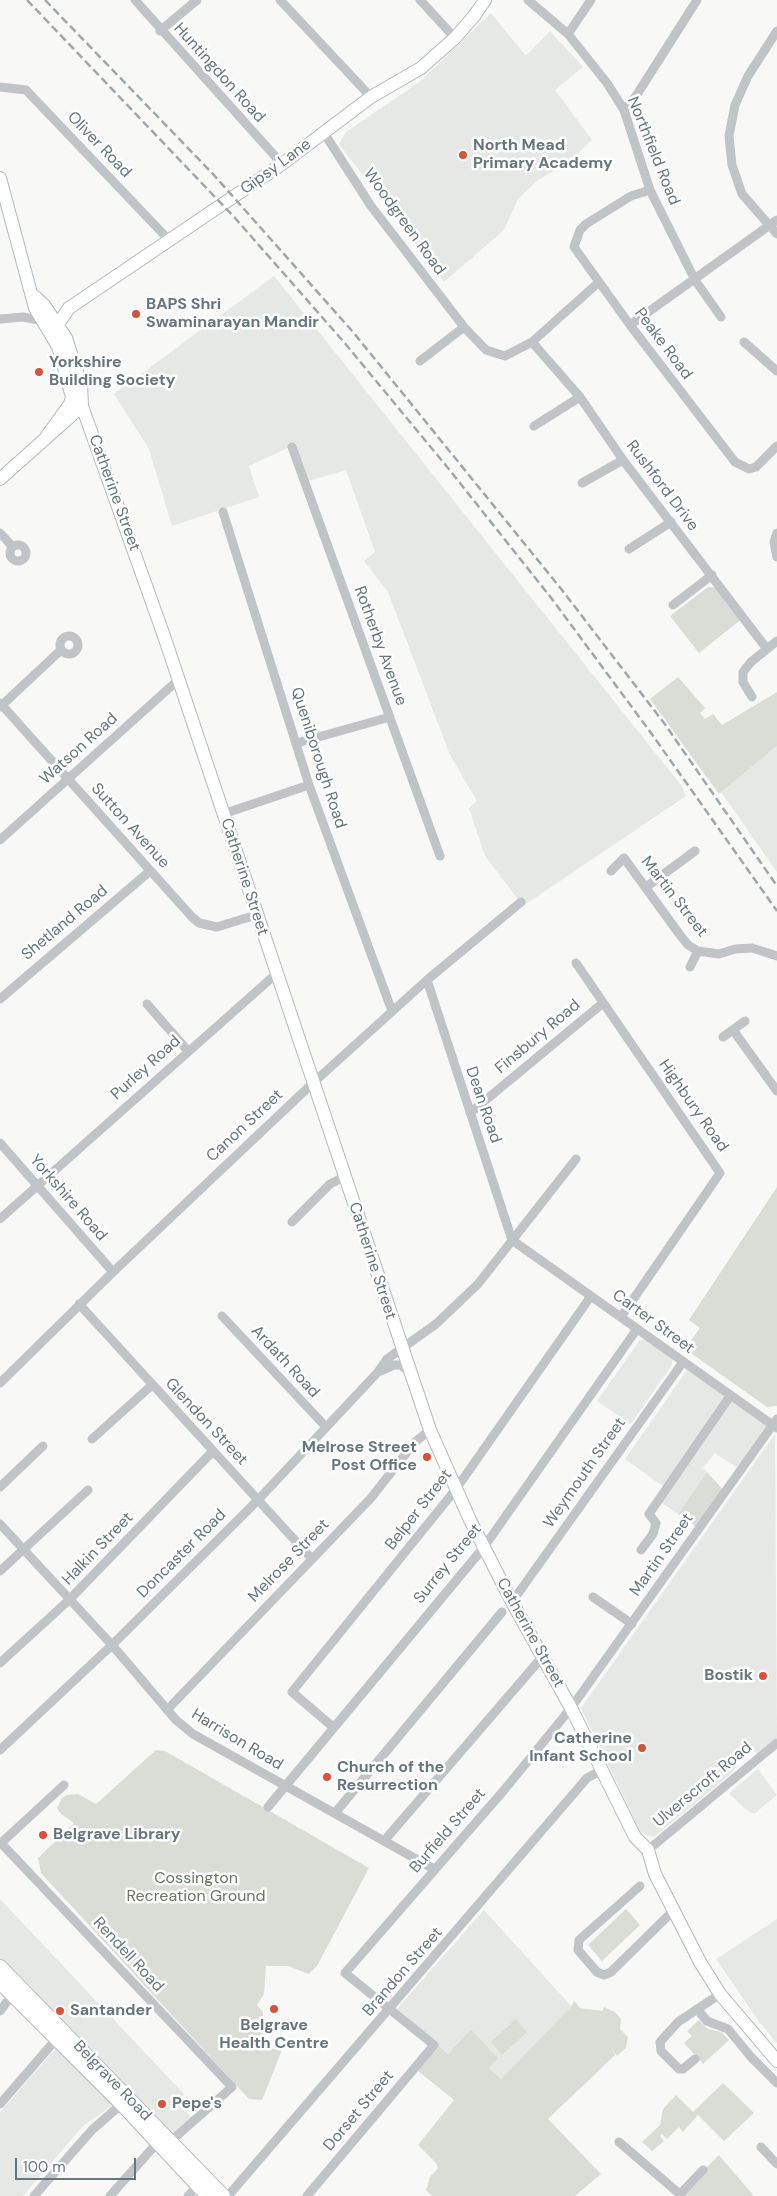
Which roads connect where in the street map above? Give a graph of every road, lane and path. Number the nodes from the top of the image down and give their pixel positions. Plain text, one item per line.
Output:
1 (135, 0) edge
2 (197, 0) edge
3 (280, 0) edge
4 (420, 0) edge
5 (485, 0) edge
6 (528, 0) edge
7 (591, 0) edge
8 (697, 0) edge
9 (160, 31) junction
10 (777, 31) edge
11 (568, 34) junction
12 (455, 38) junction
13 (0, 86) edge
14 (371, 97) junction
15 (624, 110) junction
16 (324, 132) junction
17 (282, 164) junction
18 (0, 178) edge
19 (650, 190) junction
20 (774, 223) edge
21 (777, 234) edge
22 (169, 240) junction
23 (695, 280) junction
24 (598, 282) junction
25 (33, 295) junction
26 (44, 305) junction
27 (69, 308) junction
28 (23, 317) junction
29 (721, 318) dead end
30 (0, 319) edge
31 (41, 320) junction
32 (58, 324) junction
33 (630, 325) junction
34 (464, 327) junction
35 (532, 342) junction
36 (744, 342) dead end
37 (56, 345) junction
38 (420, 360) dead end
39 (774, 368) edge
40 (72, 390) junction
41 (580, 397) junction
42 (82, 406) junction
43 (62, 425) junction
44 (534, 426) dead end
45 (93, 433) junction
46 (46, 437) junction
47 (777, 446) edge
48 (292, 447) dead end
49 (623, 460) junction
50 (0, 479) edge
51 (582, 484) dead end
52 (224, 512) dead end
53 (671, 522) junction
54 (0, 533) edge
55 (777, 534) edge
56 (13, 547) dead end
57 (629, 549) dead end
58 (777, 557) edge
59 (712, 575) junction
60 (673, 605) dead end
61 (777, 641) edge
62 (767, 649) junction
63 (61, 650) dead end
64 (177, 681) junction
65 (752, 697) dead end
66 (1, 705) edge
67 (390, 717) junction
68 (297, 743) junction
69 (68, 778) junction
70 (309, 785) junction
71 (223, 814) junction
72 (0, 840) edge
73 (695, 851) dead end
74 (440, 856) dead end
75 (150, 871) junction
76 (611, 871) dead end
77 (646, 887) junction
78 (521, 902) dead end
79 (256, 916) junction
80 (698, 951) junction
81 (777, 956) edge
82 (576, 963) dead end
83 (690, 968) dead end
84 (276, 974) junction
85 (427, 980) junction
86 (0, 999) edge
87 (603, 1003) junction
88 (146, 1004) dead end
89 (392, 1012) junction
90 (744, 1021) dead end
91 (733, 1030) junction
92 (723, 1037) dead end
93 (188, 1051) junction
94 (314, 1082) junction
95 (777, 1091) edge
96 (470, 1113) junction
97 (0, 1143) edge
98 (576, 1159) dead end
99 (344, 1177) junction
100 (37, 1186) junction
101 (0, 1220) edge
102 (292, 1222) dead end
103 (512, 1240) junction
104 (113, 1272) junction
105 (591, 1296) junction
106 (79, 1304) junction
107 (222, 1316) dead end
108 (621, 1317) junction
109 (637, 1328) junction
110 (402, 1350) junction
111 (683, 1362) junction
112 (378, 1372) junction
113 (409, 1372) junction
114 (0, 1382) edge
115 (152, 1385) junction
116 (730, 1396) junction
117 (776, 1424) edge
118 (326, 1427) junction
119 (430, 1430) junction
120 (92, 1439) dead end
121 (44, 1446) dead end
122 (213, 1451) junction
123 (0, 1487) edge
124 (456, 1489) junction
125 (88, 1490) dead end
126 (258, 1500) junction
127 (0, 1524) edge
128 (484, 1547) junction
129 (22, 1550) junction
130 (641, 1550) dead end
131 (312, 1559) junction
132 (0, 1571) edge
133 (593, 1597) dead end
134 (69, 1600) junction
135 (512, 1602) junction
136 (502, 1612) dead end
137 (632, 1624) junction
138 (112, 1645) junction
139 (543, 1656) junction
140 (0, 1663) edge
141 (572, 1708) junction
142 (167, 1710) junction
143 (333, 1726) junction
144 (777, 1743) edge
145 (0, 1750) edge
146 (602, 1770) junction
147 (64, 1785) dead end
148 (285, 1786) junction
149 (268, 1807) dead end
150 (335, 1813) junction
151 (384, 1841) junction
152 (1, 1844) edge
153 (648, 1850) junction
154 (434, 1870) junction
155 (640, 1886) dead end
156 (673, 1911) junction
157 (0, 1967) edge
158 (0, 1982) edge
159 (13, 1994) junction
160 (720, 1994) junction
161 (697, 2009) junction
162 (390, 2010) junction
163 (0, 2011) edge
164 (60, 2034) junction
165 (695, 2059) dead end
166 (777, 2061) edge
167 (777, 2083) edge
168 (125, 2101) junction
169 (0, 2104) edge
170 (164, 2142) junction
171 (619, 2142) dead end
172 (761, 2147) dead end
173 (777, 2164) edge
174 (703, 2170) dead end
175 (198, 2185) junction
176 (681, 2195) edge
177 (34, 2196) edge
178 (110, 2196) edge
179 (188, 2196) edge
180 (208, 2196) edge
181 (223, 2196) edge
182 (228, 2196) edge
183 (307, 2196) edge

1 - 9 street, Huntingdon Road
2 - 9 street
3 - 14 street
4 - 12 street
5 - 12 street, Gipsy Lane
6 - 11 street, Northfield Road
7 - 11 street
8 - 15 street
9 - 17 street, Huntingdon Road
10 - 20 street
11 - 15 street, Northfield Road
12 - 14 street, Gipsy Lane
13 - 22 street, Oliver Road
14 - 16 street, Gipsy Lane
15 - 19 street, Northfield Road
16 - 17 street, Gipsy Lane
16 - 34 street, Woodgreen Road
17 - 22 street, Gipsy Lane
18 - 25 street
19 - 23 street, Northfield Road
19 - 24 street, Peake Road
20 - 21 street
20 - 23 street
22 - 27 street, Gipsy Lane
23 - 29 street, Northfield Road
23 - 33 street
24 - 33 street, Peake Road
24 - 35 street, Woodgreen Road
25 - 26 street
25 - 28 street
25 - 31 street
26 - 27 street
26 - 32 street
27 - 32 street, Gipsy Lane
28 - 30 street
28 - 31 street
31 - 32 street
31 - 37 street
32 - 37 street, Gipsy Lane
32 - 42 street
33 - 47 street, Peake Road
34 - 35 street, Woodgreen Road
34 - 38 street
35 - 41 street, Rushford Drive
36 - 39 street
37 - 40 street, Gipsy Lane
40 - 42 street, Gipsy Lane
40 - 46 street
41 - 44 street
41 - 49 street, Rushford Drive
42 - 43 street
42 - 45 street, Catherine Street
43 - 45 street
43 - 46 street
45 - 64 street, Catherine Street
46 - 50 street
48 - 67 street, Rotherby Avenue
49 - 51 street
49 - 53 street, Rushford Drive
52 - 68 street, Queniborough Road
53 - 57 street
53 - 59 street, Rushford Drive
54 - 56 street
55 - 58 street
59 - 60 street
59 - 62 street, Rushford Drive
61 - 62 street
62 - 65 street
63 - 66 street
64 - 69 street, Watson Road
64 - 71 street, Catherine Street
66 - 69 street, Sutton Avenue
67 - 68 street
67 - 74 street, Rotherby Avenue
68 - 70 street, Queniborough Road
69 - 72 street, Watson Road
69 - 75 street, Sutton Avenue
70 - 71 street
70 - 89 street, Queniborough Road
71 - 79 street, Catherine Street
73 - 77 street
75 - 79 street, Sutton Avenue
75 - 86 street, Shetland Road
76 - 77 street, Martin Street
77 - 80 street, Martin Street
78 - 85 street, Canon Street
79 - 84 street, Catherine Street
80 - 81 street, Martin Street
80 - 83 street
82 - 87 street, Highbury Road
84 - 93 street, Purley Road
84 - 94 street, Catherine Street
85 - 89 street, Canon Street
85 - 96 street, Dean Road
87 - 96 street, Finsbury Road
87 - 108 street, Highbury Road
88 - 93 street
89 - 94 street, Canon Street
90 - 91 street
91 - 92 street
91 - 95 street
93 - 100 street, Purley Road
94 - 99 street, Catherine Street
94 - 104 street, Canon Street
96 - 103 street, Dean Road
97 - 100 street, Yorkshire Road
98 - 103 street, Doncaster Road
99 - 102 street
99 - 110 street, Catherine Street
100 - 101 street, Purley Road
100 - 104 street, Yorkshire Road
103 - 105 street, Carter Street
103 - 110 street, Doncaster Road
104 - 106 street, Canon Street
105 - 108 street, Carter Street
105 - 124 street, Belper Street
106 - 114 street, Canon Street
106 - 115 street, Glendon Street
107 - 118 street, Ardath Road
108 - 109 street, Carter Street
109 - 111 street, Carter Street
109 - 128 street, Surrey Street
110 - 112 street, Doncaster Road
110 - 113 street, Catherine Street
111 - 116 street, Carter Street
111 - 135 street, Weymouth Street
112 - 113 street
112 - 118 street, Doncaster Road
113 - 119 street, Catherine Street
115 - 120 street
115 - 122 street, Glendon Street
116 - 117 street, Carter Street
116 - 130 street
117 - 137 street, Martin Street
118 - 126 street, Doncaster Road
119 - 124 street, Catherine Street
119 - 131 street, Melrose Street
121 - 123 street
122 - 126 street, Glendon Street
122 - 134 street, Halkin Street
124 - 128 street, Catherine Street
124 - 143 street, Belper Street
125 - 129 street
126 - 131 street, Glendon Street
126 - 138 street, Doncaster Road
127 - 129 street, Harrison Road
128 - 135 street, Catherine Street
128 - 143 street, Surrey Street
129 - 132 street
129 - 134 street, Harrison Road
131 - 142 street, Melrose Street
133 - 137 street
134 - 138 street, Harrison Road
134 - 140 street, Halkin Street
135 - 139 street, Catherine Street
136 - 150 street
137 - 141 street, Martin Street
138 - 142 street, Harrison Road
138 - 145 street, Doncaster Road
139 - 141 street, Catherine Street
139 - 151 street
141 - 146 street, Catherine Street
141 - 154 street, Burfield Street
142 - 148 street, Harrison Road
143 - 148 street, Surrey Street
144 - 153 street, Ulverscroft Road
146 - 153 street, Catherine Street
146 - 162 street, Brandon Street
147 - 152 street
148 - 149 street, Surrey Street
148 - 150 street, Harrison Road
150 - 151 street, Harrison Road
151 - 154 street, Harrison Road
152 - 170 street, Rendell Road
153 - 156 street, Catherine Street
154 - 162 street, Burfield Street
155 - 156 street
156 - 160 street, Catherine Street
157 - 164 main road, Belgrave Road
158 - 159 main road, Belgrave Road
159 - 163 street
159 - 164 main road, Belgrave Road
160 - 161 street
160 - 166 street, Catherine Street
161 - 165 street
161 - 167 street
162 - 182 street, Brandon Street
162 - 183 street, Dorset Street
164 - 168 main road, Belgrave Road
164 - 169 street
168 - 170 main road, Belgrave Road
168 - 177 street
170 - 175 main road, Belgrave Road
170 - 178 street
170 - 181 main road, Belgrave Road
171 - 176 street
172 - 173 street
174 - 176 street
175 - 179 street
175 - 180 main road, Belgrave Road

